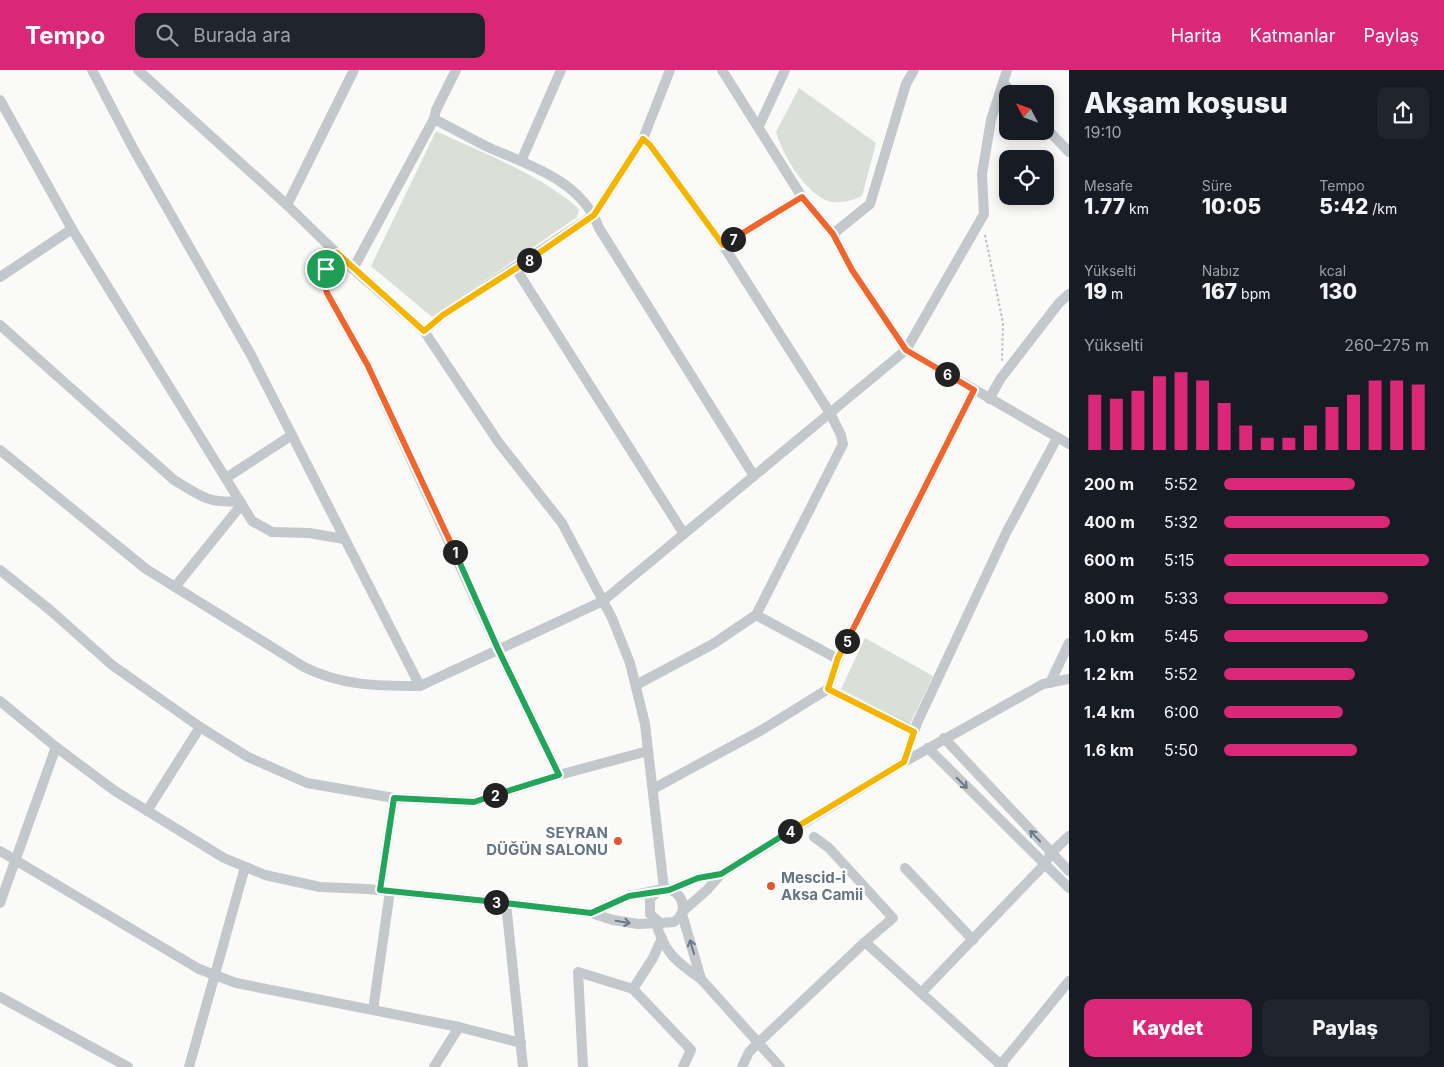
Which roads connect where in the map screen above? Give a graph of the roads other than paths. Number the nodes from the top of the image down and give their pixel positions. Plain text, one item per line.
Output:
1 (92, 70) edge
2 (354, 70) edge
3 (456, 70) edge
4 (561, 70) edge
5 (670, 70) edge
6 (722, 70) edge
7 (785, 70) edge
8 (914, 70) edge
9 (1007, 70) edge
10 (142, 72) edge
11 (1003, 82) junction
12 (1006, 85) edge
13 (0, 100) edge
14 (434, 119) junction
15 (759, 126) junction
16 (1054, 136) edge
17 (643, 139) junction
18 (1069, 152) edge
19 (522, 159) junction
20 (802, 197) junction
21 (286, 205) junction
22 (594, 215) junction
23 (72, 229) junction
24 (833, 234) junction
25 (723, 245) junction
26 (337, 253) junction
27 (516, 268) junction
28 (353, 269) junction
29 (0, 276) edge
30 (1069, 294) edge
31 (0, 325) edge
32 (424, 331) junction
33 (906, 350) junction
34 (974, 390) junction
35 (989, 399) junction
36 (830, 413) junction
37 (292, 435) junction
38 (1057, 438) junction
39 (1069, 444) edge
40 (0, 450) edge
41 (754, 476) junction
42 (226, 478) junction
43 (241, 502) junction
44 (684, 534) junction
45 (344, 540) junction
46 (0, 570) edge
47 (176, 587) junction
48 (603, 601) junction
49 (756, 616) junction
50 (1069, 643) edge
51 (498, 649) junction
52 (838, 658) junction
53 (1069, 679) edge
54 (1050, 683) junction
55 (636, 685) junction
56 (420, 686) junction
57 (828, 689) junction
58 (0, 701) edge
59 (200, 727) junction
60 (914, 732) junction
61 (944, 738) junction
62 (56, 747) junction
63 (928, 748) junction
64 (648, 751) junction
65 (904, 762) junction
66 (559, 775) junction
67 (653, 789) junction
68 (394, 798) junction
69 (147, 811) junction
70 (814, 836) dead end
71 (1069, 836) edge
72 (0, 851) edge
73 (1051, 853) junction
74 (15, 859) junction
75 (1044, 865) junction
76 (245, 867) junction
77 (905, 868) dead end
78 (1069, 871) edge
79 (721, 874) junction
80 (1069, 888) edge
81 (385, 890) junction
82 (664, 890) junction
83 (0, 903) edge
84 (506, 903) junction
85 (591, 913) junction
86 (682, 913) junction
87 (659, 923) junction
88 (973, 940) junction
89 (661, 942) junction
90 (865, 942) junction
91 (215, 975) junction
92 (702, 979) junction
93 (1069, 981) edge
94 (633, 989) junction
95 (921, 993) junction
96 (0, 997) edge
97 (373, 1010) junction
98 (459, 1027) junction
99 (521, 1043) junction
100 (758, 1043) junction
101 (1001, 1066) edge
102 (128, 1067) edge
103 (189, 1067) edge
104 (434, 1067) edge
105 (523, 1067) edge
106 (583, 1067) edge
107 (684, 1067) edge
108 (742, 1067) edge
109 (780, 1067) edge

1 - 37 street
2 - 21 street
3 - 14 street
4 - 19 street
5 - 17 street
6 - 15 street
7 - 15 street
8 - 24 street
9 - 11 street
10 - 21 street
11 - 12 street
11 - 33 street
13 - 23 street
14 - 19 street
14 - 28 street
15 - 20 street
16 - 18 street
17 - 22 street
17 - 25 street
19 - 22 street
20 - 24 street
20 - 25 street
21 - 26 street
22 - 27 street
22 - 41 street
23 - 29 street
23 - 42 street
24 - 33 street
25 - 36 street
26 - 28 street
26 - 51 street
27 - 32 street
27 - 44 street
28 - 32 street
30 - 35 street
31 - 43 street
32 - 48 street
33 - 34 street
33 - 36 street
34 - 35 street
34 - 52 street
35 - 38 street
36 - 41 street
36 - 49 street
37 - 42 street
37 - 45 street
38 - 39 street
38 - 60 street
40 - 47 street
41 - 44 street
42 - 43 street
43 - 45 street
43 - 47 street
44 - 48 street
45 - 56 street
46 - 59 street
47 - 56 street
48 - 51 street
48 - 55 street
49 - 52 street
49 - 55 street
50 - 54 street
51 - 56 street
51 - 66 street
52 - 57 street
53 - 54 street
54 - 61 street
55 - 64 street
57 - 60 street
57 - 67 street
58 - 62 street
59 - 68 street
59 - 69 street
60 - 65 street
61 - 63 street
73 -> 61 street
62 - 69 street
62 - 74 street
63 - 65 street
63 -> 75 street
64 - 66 street
64 - 67 street
65 - 79 street
66 - 68 street
67 - 82 street
68 - 81 street
69 - 76 street
70 - 90 street
71 - 73 street
72 - 74 street
73 - 75 street
73 - 78 street
74 - 83 street
74 - 91 street
75 - 80 street
75 - 88 street
76 - 81 street
76 - 91 street
77 - 88 street
79 - 82 street
79 - 86 street
81 - 84 street
81 - 97 street
82 - 85 street
82 - 86 street
82 - 87 street
84 - 85 street
84 - 99 street
85 -> 87 street
86 - 87 street
92 -> 86 street
87 - 89 street
88 - 95 street
89 - 92 street
89 - 94 street
90 - 95 street
90 - 100 street
91 - 97 street
91 - 103 street
92 - 100 street
93 - 101 street
94 - 106 street
94 - 107 street
95 - 101 street
96 - 102 street
97 - 98 street
98 - 99 street
98 - 104 street
99 - 105 street
100 - 108 street
100 - 109 street

